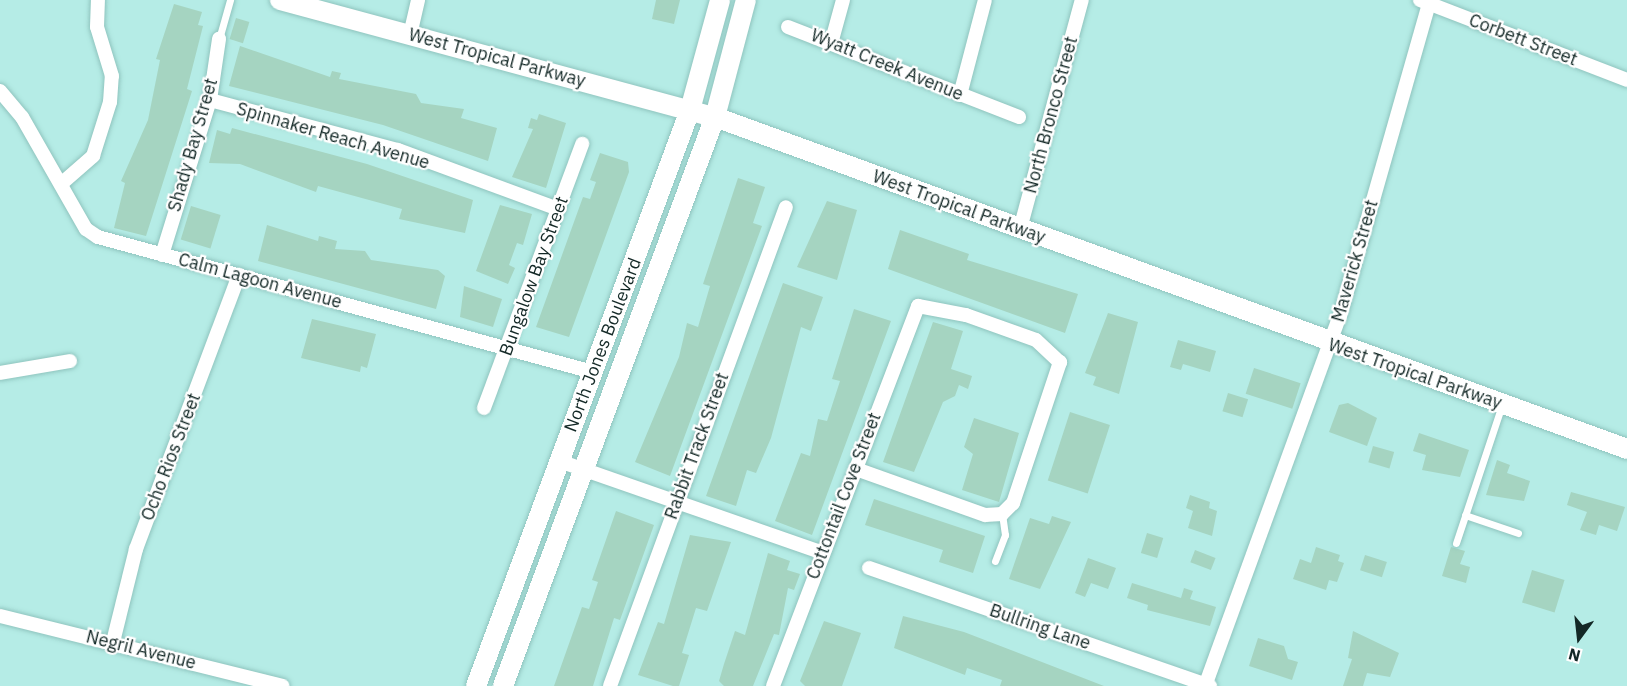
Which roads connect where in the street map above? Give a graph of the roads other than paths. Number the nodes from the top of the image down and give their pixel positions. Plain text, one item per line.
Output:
1 (98, 0) edge
2 (230, 0) edge
3 (280, 0) edge
4 (418, 0) edge
5 (720, 0) edge
6 (746, 0) edge
7 (843, 0) edge
8 (985, 0) edge
9 (1082, 0) edge
10 (1426, 1) edge
11 (788, 27) dead end
12 (410, 34) junction
13 (219, 39) joint
14 (832, 40) junction
15 (1627, 80) edge
16 (0, 91) edge
17 (960, 95) junction
18 (210, 100) junction
19 (690, 110) junction
20 (715, 117) junction
21 (1019, 117) dead end
22 (582, 144) dead end
23 (61, 184) junction
24 (786, 207) dead end
25 (558, 209) junction
26 (1020, 229) junction
27 (162, 255) junction
28 (239, 276) junction
29 (1330, 344) junction
30 (508, 348) junction
31 (70, 361) dead end
32 (593, 372) junction
33 (0, 373) edge
34 (1502, 405) junction
35 (484, 408) dead end
36 (1627, 449) edge
37 (559, 461) junction
38 (584, 469) junction
39 (856, 469) junction
40 (676, 502) junction
41 (1002, 514) junction
42 (1465, 514) junction
43 (1518, 533) dead end
44 (1456, 543) dead end
45 (821, 552) junction
46 (995, 561) dead end
47 (869, 568) dead end
48 (0, 616) edge
49 (112, 642) junction
50 (1207, 685) edge
51 (282, 686) edge
52 (476, 686) edge
53 (503, 686) edge
54 (610, 686) edge
55 (773, 686) edge

1 - 23 street
2 - 13 lane, Shady Bay Street
3 - 12 main road, West Tropical Parkway
4 - 12 street
5 - 19 main road, North Jones Boulevard
6 - 20 main road, North Jones Boulevard
7 - 14 street
8 - 17 street
9 - 26 street, North Bronco Street
10 - 15 street, Corbett Street
10 - 29 street, Maverick Street
11 - 14 street, Wyatt Creek Avenue
12 - 19 main road, West Tropical Parkway
13 - 18 street, Shady Bay Street
14 - 17 street, Wyatt Creek Avenue
16 - 23 street, Calm Lagoon Avenue
17 - 21 street, Wyatt Creek Avenue
18 - 25 street, Spinnaker Reach Avenue
18 - 27 street, Shady Bay Street
19 - 20 main road, West Tropical Parkway
19 - 32 main road, North Jones Boulevard
20 - 26 main road, West Tropical Parkway
20 - 38 main road, North Jones Boulevard
22 - 25 street, Bungalow Bay Street
23 - 27 street, Calm Lagoon Avenue
24 - 40 street, Rabbit Track Street
25 - 30 street, Bungalow Bay Street
26 - 29 main road, West Tropical Parkway
27 - 28 street, Calm Lagoon Avenue
28 - 30 street, Calm Lagoon Avenue
28 - 49 street, Ocho Rios Street
29 - 34 main road, West Tropical Parkway
29 - 50 street, Maverick Street
30 - 32 street, Calm Lagoon Avenue
30 - 35 street, Bungalow Bay Street
31 - 33 street
32 - 37 main road, North Jones Boulevard
34 - 36 main road, West Tropical Parkway
34 - 42 lane
37 - 38 street
37 - 52 main road, North Jones Boulevard
38 - 40 street
38 - 53 main road, North Jones Boulevard
39 - 41 street
39 - 41 street, Cottontail Cove Street
39 - 45 street, Cottontail Cove Street
40 - 45 street
40 - 54 street, Rabbit Track Street
41 - 46 lane
42 - 43 lane
42 - 44 lane
45 - 55 street, Cottontail Cove Street
47 - 50 street, Bullring Lane
48 - 49 street, Negril Avenue
49 - 51 street, Negril Avenue

